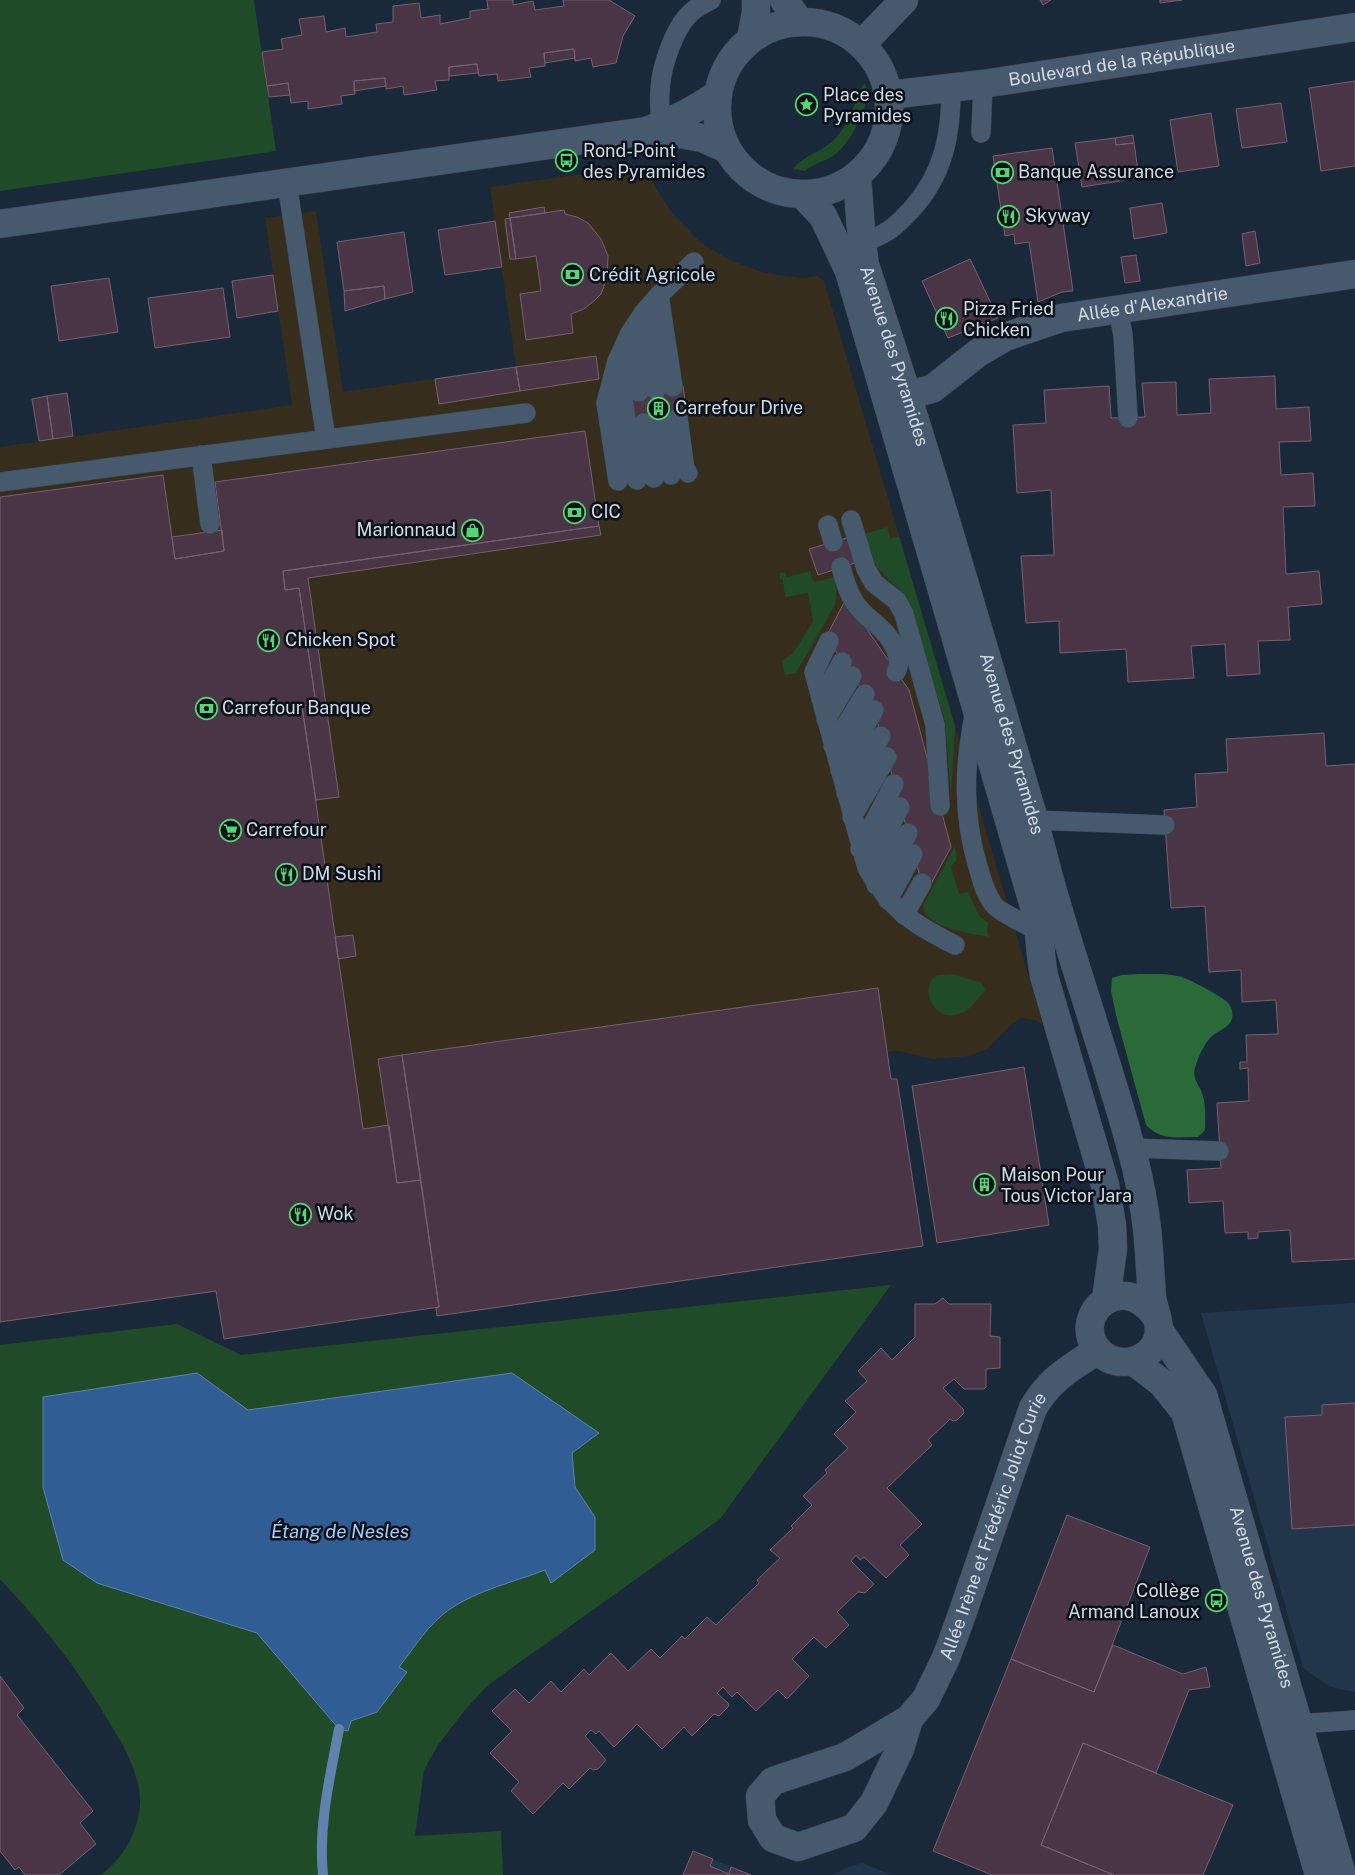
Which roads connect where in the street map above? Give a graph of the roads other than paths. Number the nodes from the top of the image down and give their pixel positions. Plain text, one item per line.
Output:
1 (711, 0) edge
2 (756, 0) edge
3 (784, 0) edge
4 (904, 0) edge
5 (800, 22) junction
6 (1355, 27) edge
7 (751, 40) junction
8 (862, 44) junction
9 (983, 84) junction
10 (951, 88) junction
11 (718, 94) junction
12 (889, 95) junction
13 (656, 129) junction
14 (981, 133) dead end
15 (727, 149) junction
16 (857, 176) junction
17 (287, 183) junction
18 (803, 195) junction
19 (0, 224) edge
20 (862, 243) junction
21 (694, 262) dead end
22 (1355, 274) edge
23 (659, 295) junction
24 (1118, 309) junction
25 (644, 312) junction
26 (630, 333) junction
27 (618, 362) junction
28 (656, 390) junction
29 (908, 395) junction
30 (526, 414) dead end
31 (1128, 418) dead end
32 (326, 439) junction
33 (201, 455) junction
34 (663, 477) junction
35 (618, 481) dead end
36 (0, 482) edge
37 (851, 520) dead end
38 (210, 524) dead end
39 (841, 567) dead end
40 (829, 642) dead end
41 (892, 657) dead end
42 (917, 691) junction
43 (821, 699) junction
44 (976, 708) junction
45 (914, 711) dead end
46 (826, 720) junction
47 (881, 736) dead end
48 (929, 740) junction
49 (833, 746) junction
50 (887, 757) dead end
51 (928, 761) dead end
52 (840, 770) junction
53 (894, 784) dead end
54 (846, 793) junction
55 (940, 806) dead end
56 (900, 808) dead end
57 (852, 817) junction
58 (1034, 820) junction
59 (1165, 825) dead end
60 (908, 834) dead end
61 (860, 849) junction
62 (913, 854) dead end
63 (867, 868) junction
64 (922, 883) dead end
65 (876, 885) junction
66 (888, 900) junction
67 (904, 915) junction
68 (1040, 932) junction
69 (955, 944) dead end
70 (1132, 1148) junction
71 (1219, 1151) dead end
72 (1106, 1300) junction
73 (1156, 1322) junction
74 (1098, 1350) junction
75 (1133, 1361) junction
76 (909, 1719) junction
77 (1355, 1720) edge
78 (1298, 1724) junction
79 (1319, 1875) edge
80 (1342, 1875) edge

1 - 13 lane
2 - 7 main road
3 - 5 main road
4 - 8 main road
5 - 7 main road
5 - 8 main road
6 - 9 main road, Boulevard de la République
7 - 11 main road
8 - 12 main road
9 - 10 main road, Boulevard de la République
9 - 14 lane
10 - 12 main road, Boulevard de la République
10 - 20 lane
11 - 13 main road
11 - 15 main road
12 - 16 main road
13 - 15 main road
13 - 17 main road
15 - 18 main road
16 - 18 main road
16 - 20 main road, Avenue des Pyramides
17 - 19 main road
17 - 32 lane
18 - 44 main road, Avenue des Pyramides
20 - 29 main road, Avenue des Pyramides
21 - 23 lane
22 - 24 main road, Allée d'Alexandrie
23 - 25 lane
23 - 28 lane
24 - 29 main road, Allée d'Alexandrie
24 - 31 lane
25 - 26 lane
25 - 28 lane
26 - 27 lane
26 - 28 lane
27 - 34 lane
27 - 35 lane
29 - 58 main road, Avenue des Pyramides
30 - 32 lane
32 - 33 lane
33 - 36 lane
33 - 38 lane
34 - 34 lane
37 - 42 lane
39 - 41 lane
40 - 43 lane
42 - 45 lane
42 - 48 lane
43 - 46 lane
43 - 46 lane
44 - 68 main road, Avenue des Pyramides
44 - 68 lane
46 - 49 lane
47 - 54 lane
48 - 51 lane
48 - 55 lane
49 - 52 lane
49 - 52 lane
50 - 57 lane
52 - 54 lane
53 - 61 lane
54 - 57 lane
56 - 63 lane
57 - 61 lane
58 - 59 lane
58 - 70 main road, Avenue des Pyramides
60 - 65 lane
61 - 63 lane
62 - 66 lane
63 - 65 lane
64 - 67 lane
65 - 66 lane
66 - 67 lane
67 - 69 lane
68 - 72 main road, Avenue des Pyramides
70 - 71 lane
70 - 73 main road, Avenue des Pyramides
72 - 73 main road, Avenue des Pyramides
72 - 74 main road, Avenue des Pyramides
73 - 75 main road
73 - 78 main road, Avenue des Pyramides
74 - 75 main road
74 - 76 main road, Allée Irène et Frédéric Joliot Curie
75 - 79 main road, Avenue des Pyramides
76 - 76 main road, Allée Irène et Frédéric Joliot Curie
77 - 78 lane
78 - 80 main road, Avenue des Pyramides

